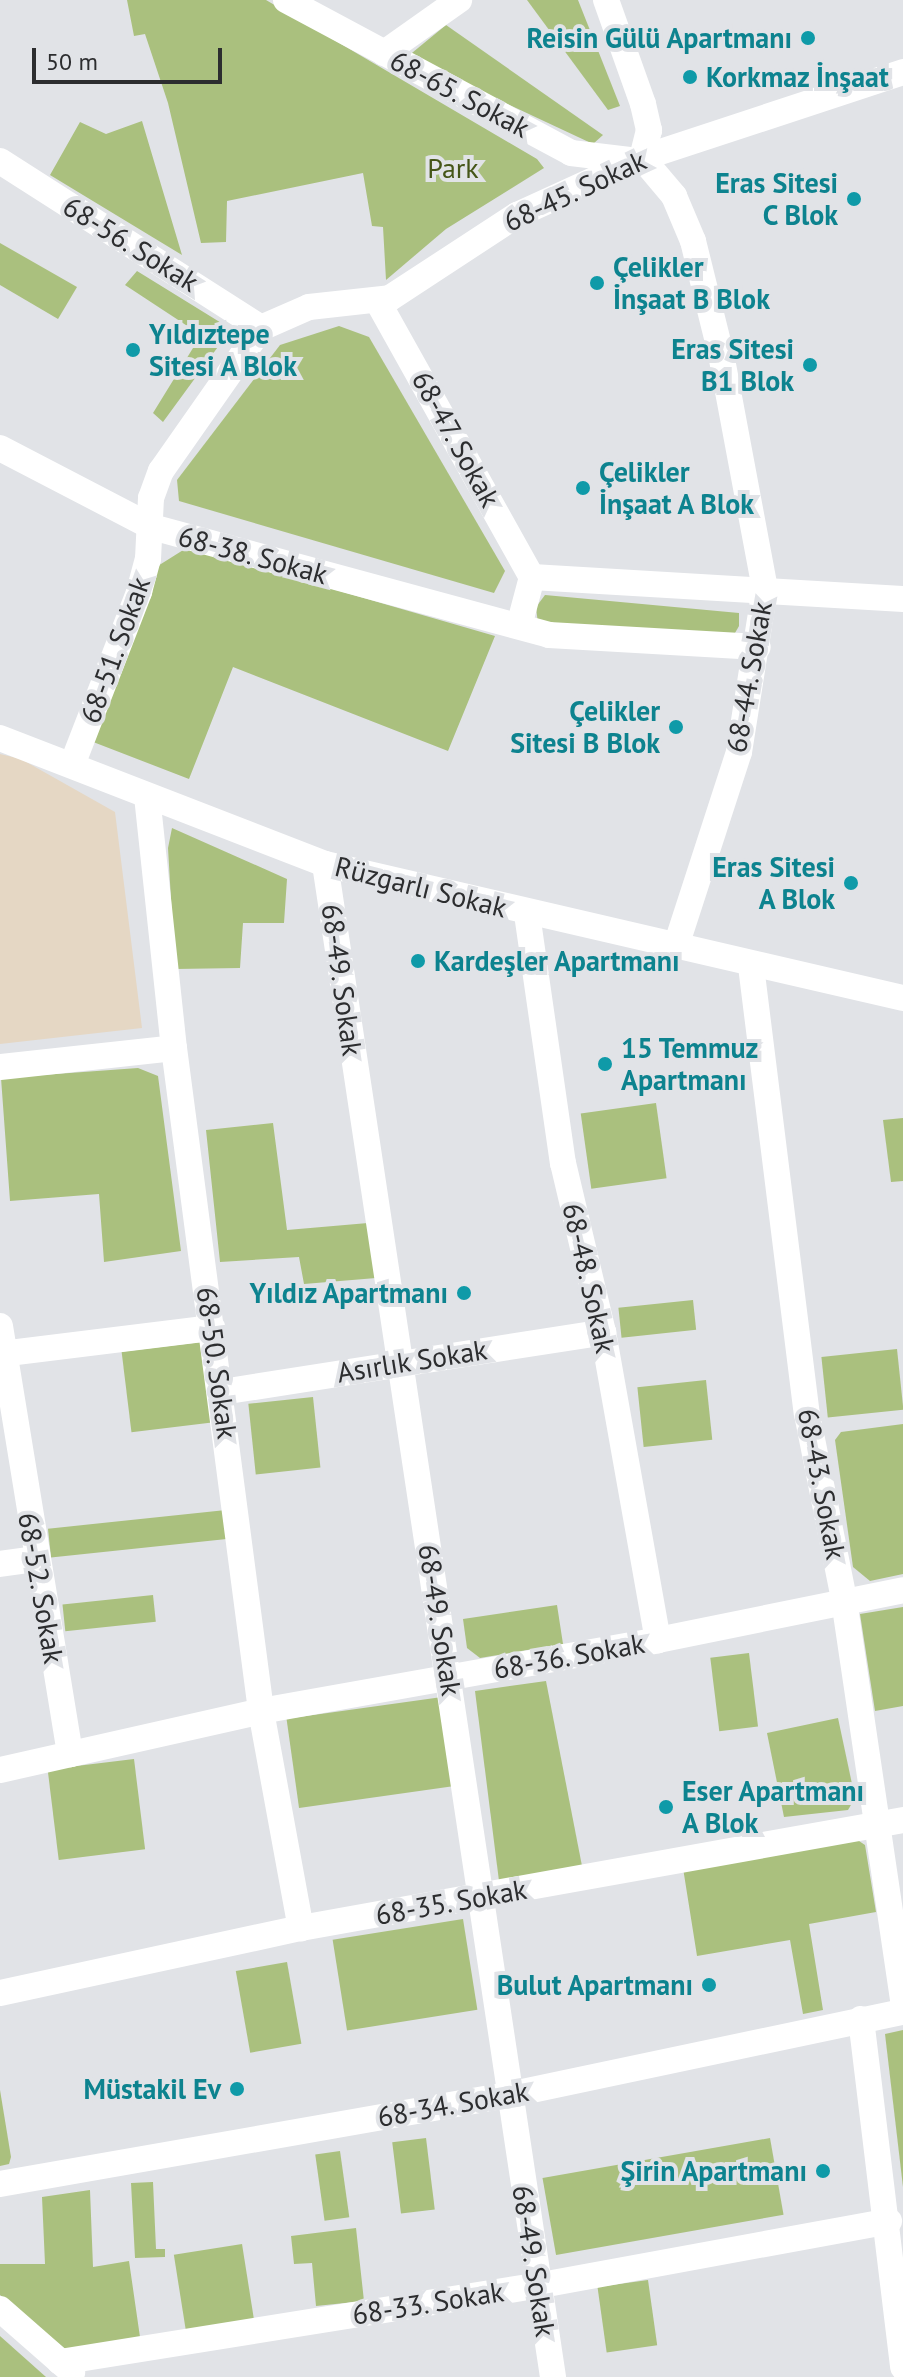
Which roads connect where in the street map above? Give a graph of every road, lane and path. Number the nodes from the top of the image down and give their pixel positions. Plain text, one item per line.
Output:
1 (286, 0) edge
2 (459, 0) edge
3 (606, 0) edge
4 (384, 53) junction
5 (903, 72) edge
6 (642, 158) junction
7 (0, 161) edge
8 (378, 302) junction
9 (261, 328) junction
10 (0, 448) edge
11 (152, 527) junction
12 (532, 577) junction
13 (765, 588) junction
14 (903, 599) edge
15 (519, 626) junction
16 (758, 647) junction
17 (0, 738) edge
18 (72, 765) junction
19 (147, 796) junction
20 (325, 864) junction
21 (527, 914) junction
22 (676, 946) junction
23 (751, 966) junction
24 (903, 998) edge
25 (174, 1048) junction
26 (0, 1067) edge
27 (0, 1326) edge
28 (212, 1328) junction
29 (603, 1332) junction
30 (1, 1354) edge
31 (401, 1362) junction
32 (222, 1392) junction
33 (35, 1559) junction
34 (0, 1564) edge
35 (903, 1590) edge
36 (844, 1600) junction
37 (658, 1640) junction
38 (449, 1677) junction
39 (261, 1711) junction
40 (70, 1754) junction
41 (0, 1770) edge
42 (903, 1820) edge
43 (874, 1825) junction
44 (482, 1898) junction
45 (301, 1928) junction
46 (0, 1993) edge
47 (903, 2000) edge
48 (903, 2012) edge
49 (861, 2019) junction
50 (508, 2095) junction
51 (0, 2184) edge
52 (889, 2221) junction
53 (536, 2286) junction
54 (0, 2309) edge
55 (903, 2367) edge
56 (69, 2370) edge
57 (553, 2377) edge

1 - 4 street, 68-65. Sokak
2 - 4 street
3 - 6 street
4 - 6 street, 68-65. Sokak
5 - 6 street, 68-45. Sokak
6 - 8 street, 68-45. Sokak
6 - 13 street, 68-44. Sokak
7 - 9 street, 68-56. Sokak
8 - 9 street, 68-45. Sokak
8 - 12 street, 68-47. Sokak
9 - 11 street, 68-51. Sokak
10 - 11 street, 68-38. Sokak
11 - 15 street, 68-38. Sokak
11 - 18 street, 68-51. Sokak
12 - 13 street
12 - 15 street
13 - 14 street
13 - 16 street, 68-44. Sokak
15 - 16 street, 68-38. Sokak
16 - 22 street, 68-44. Sokak
17 - 18 street, Rüzgarlı Sokak
18 - 19 street, Rüzgarlı Sokak
19 - 20 street, Rüzgarlı Sokak
19 - 25 street, 68-50. Sokak
20 - 21 street, Rüzgarlı Sokak
20 - 31 street, 68-49. Sokak
21 - 22 street, Rüzgarlı Sokak
21 - 29 street, 68-48. Sokak
22 - 23 street, Rüzgarlı Sokak
23 - 24 street, Rüzgarlı Sokak
23 - 36 street, 68-43. Sokak
25 - 26 street
25 - 28 street, 68-50. Sokak
27 - 30 street, 68-52. Sokak
28 - 30 street
28 - 32 street, 68-50. Sokak
29 - 31 street, Asırlık Sokak
29 - 37 street, 68-48. Sokak
30 - 33 street, 68-52. Sokak
31 - 32 street, Asırlık Sokak
31 - 38 street, 68-49. Sokak
32 - 39 street, 68-50. Sokak
33 - 34 street
33 - 40 street, 68-52. Sokak
35 - 36 street, 68-36. Sokak
36 - 37 street, 68-36. Sokak
36 - 43 street, 68-43. Sokak
37 - 38 street, 68-36. Sokak
38 - 39 street, 68-36. Sokak
38 - 44 street, 68-49. Sokak
39 - 40 street, 68-36. Sokak
39 - 45 street, 68-50. Sokak
40 - 41 street, 68-36. Sokak
42 - 43 street, 68-35. Sokak
43 - 44 street, 68-35. Sokak
43 - 47 street, 68-43. Sokak
44 - 45 street, 68-35. Sokak
44 - 50 street, 68-49. Sokak
45 - 46 street, 68-35. Sokak
48 - 49 street, 68-34. Sokak
49 - 50 street, 68-34. Sokak
49 - 52 street
50 - 51 street, 68-34. Sokak
50 - 53 street, 68-49. Sokak
52 - 53 street, 68-33. Sokak
52 - 55 street
53 - 56 street, 68-33. Sokak
53 - 57 street, 68-49. Sokak
54 - 56 street

